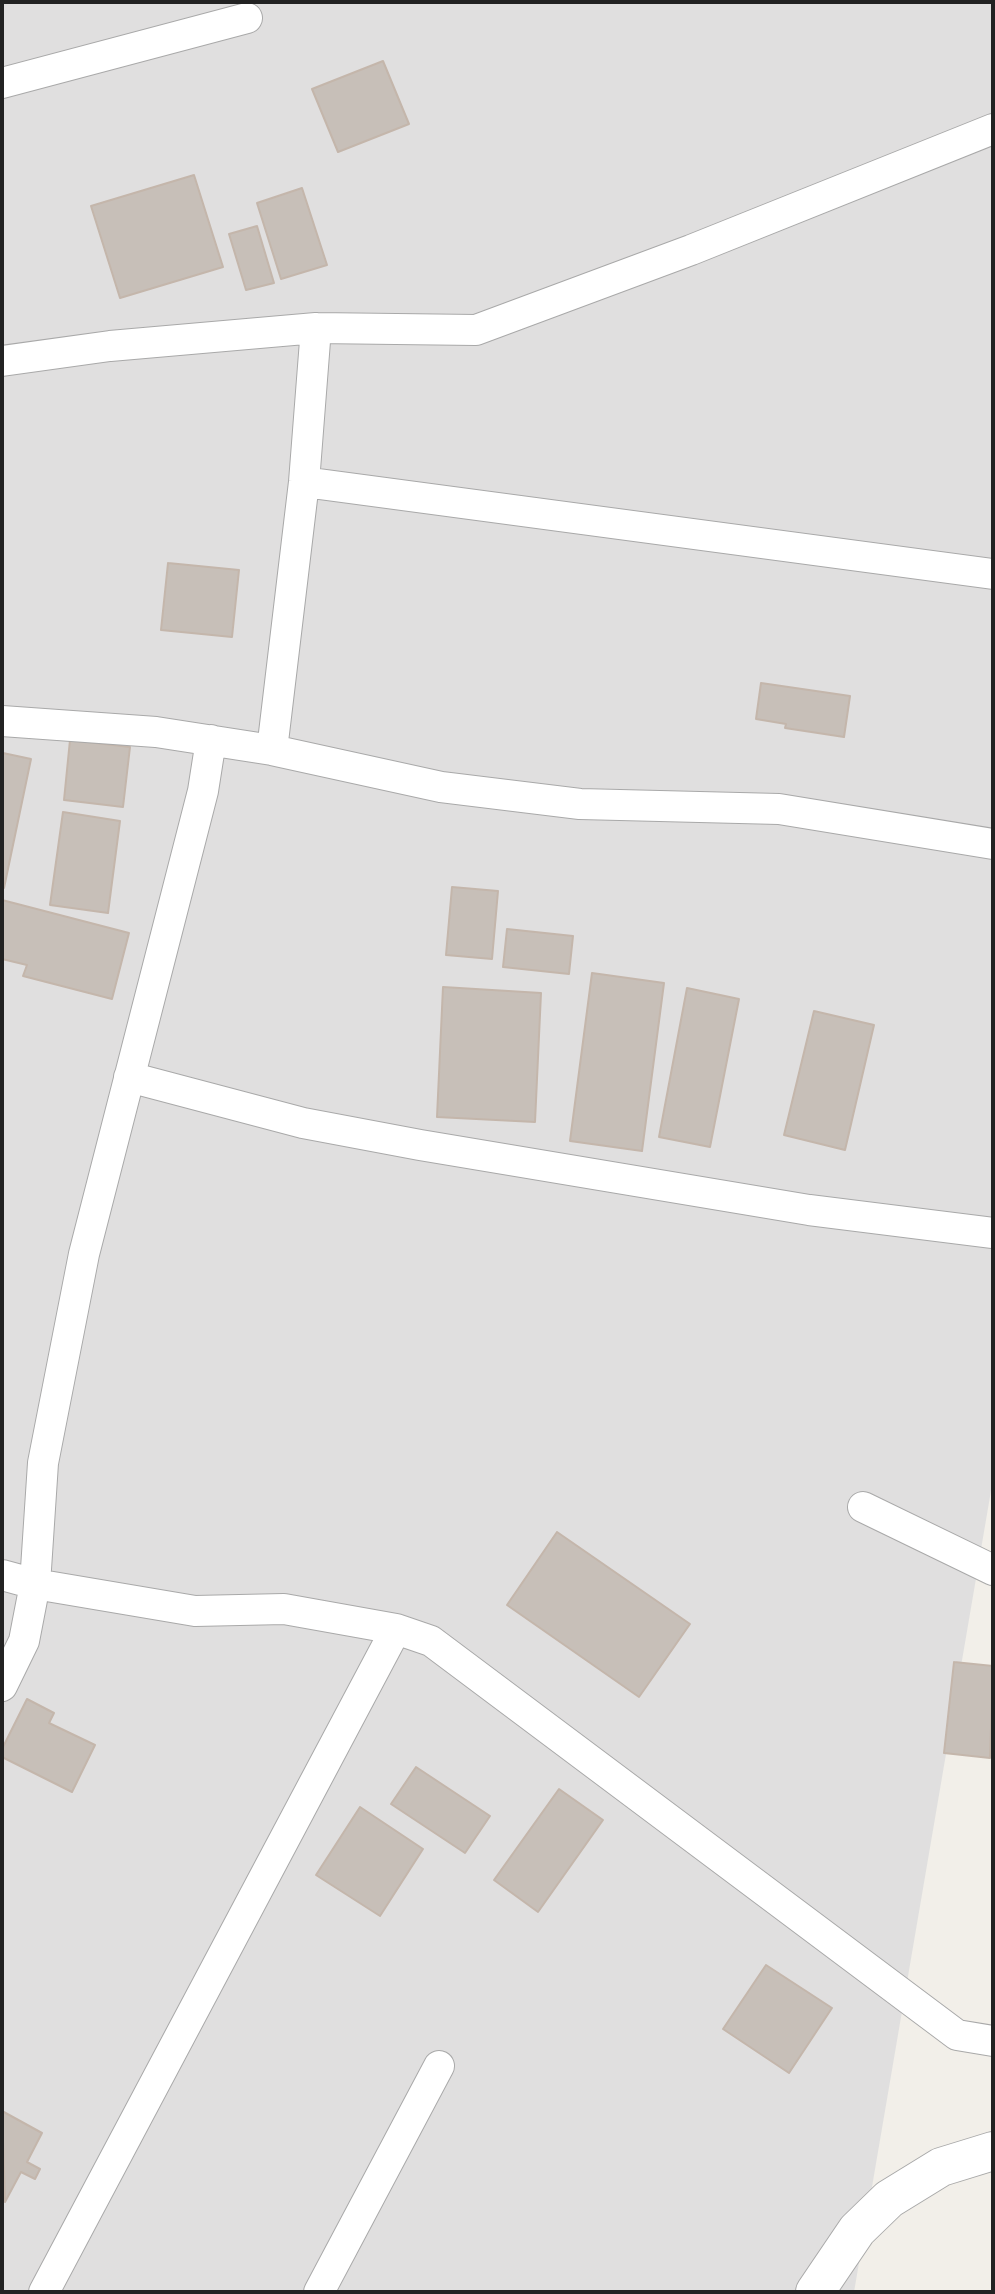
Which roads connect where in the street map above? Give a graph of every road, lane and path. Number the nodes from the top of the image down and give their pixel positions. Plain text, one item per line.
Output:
1 (247, 18) dead end
2 (2, 83) edge
3 (993, 129) edge
4 (316, 328) junction
5 (2, 361) edge
6 (304, 482) junction
7 (993, 574) edge
8 (2, 721) edge
9 (211, 740) junction
10 (272, 750) junction
11 (993, 844) edge
12 (129, 1077) junction
13 (993, 1233) edge
14 (863, 1507) dead end
15 (993, 1570) edge
16 (2, 1575) edge
17 (35, 1584) junction
18 (396, 1629) junction
19 (2, 1686) edge
20 (993, 2041) edge
21 (439, 2066) dead end
22 (993, 2151) edge
23 (44, 2292) edge
24 (319, 2292) edge
25 (815, 2292) edge

1 - 2 street
3 - 4 street
4 - 5 street
4 - 6 street
6 - 7 street
6 - 10 street
8 - 9 street
9 - 10 street
9 - 12 street
10 - 11 street
12 - 13 street
12 - 17 street
14 - 15 street
16 - 17 street
17 - 18 street
17 - 19 street
18 - 20 street
18 - 23 street
21 - 24 street
22 - 25 street

